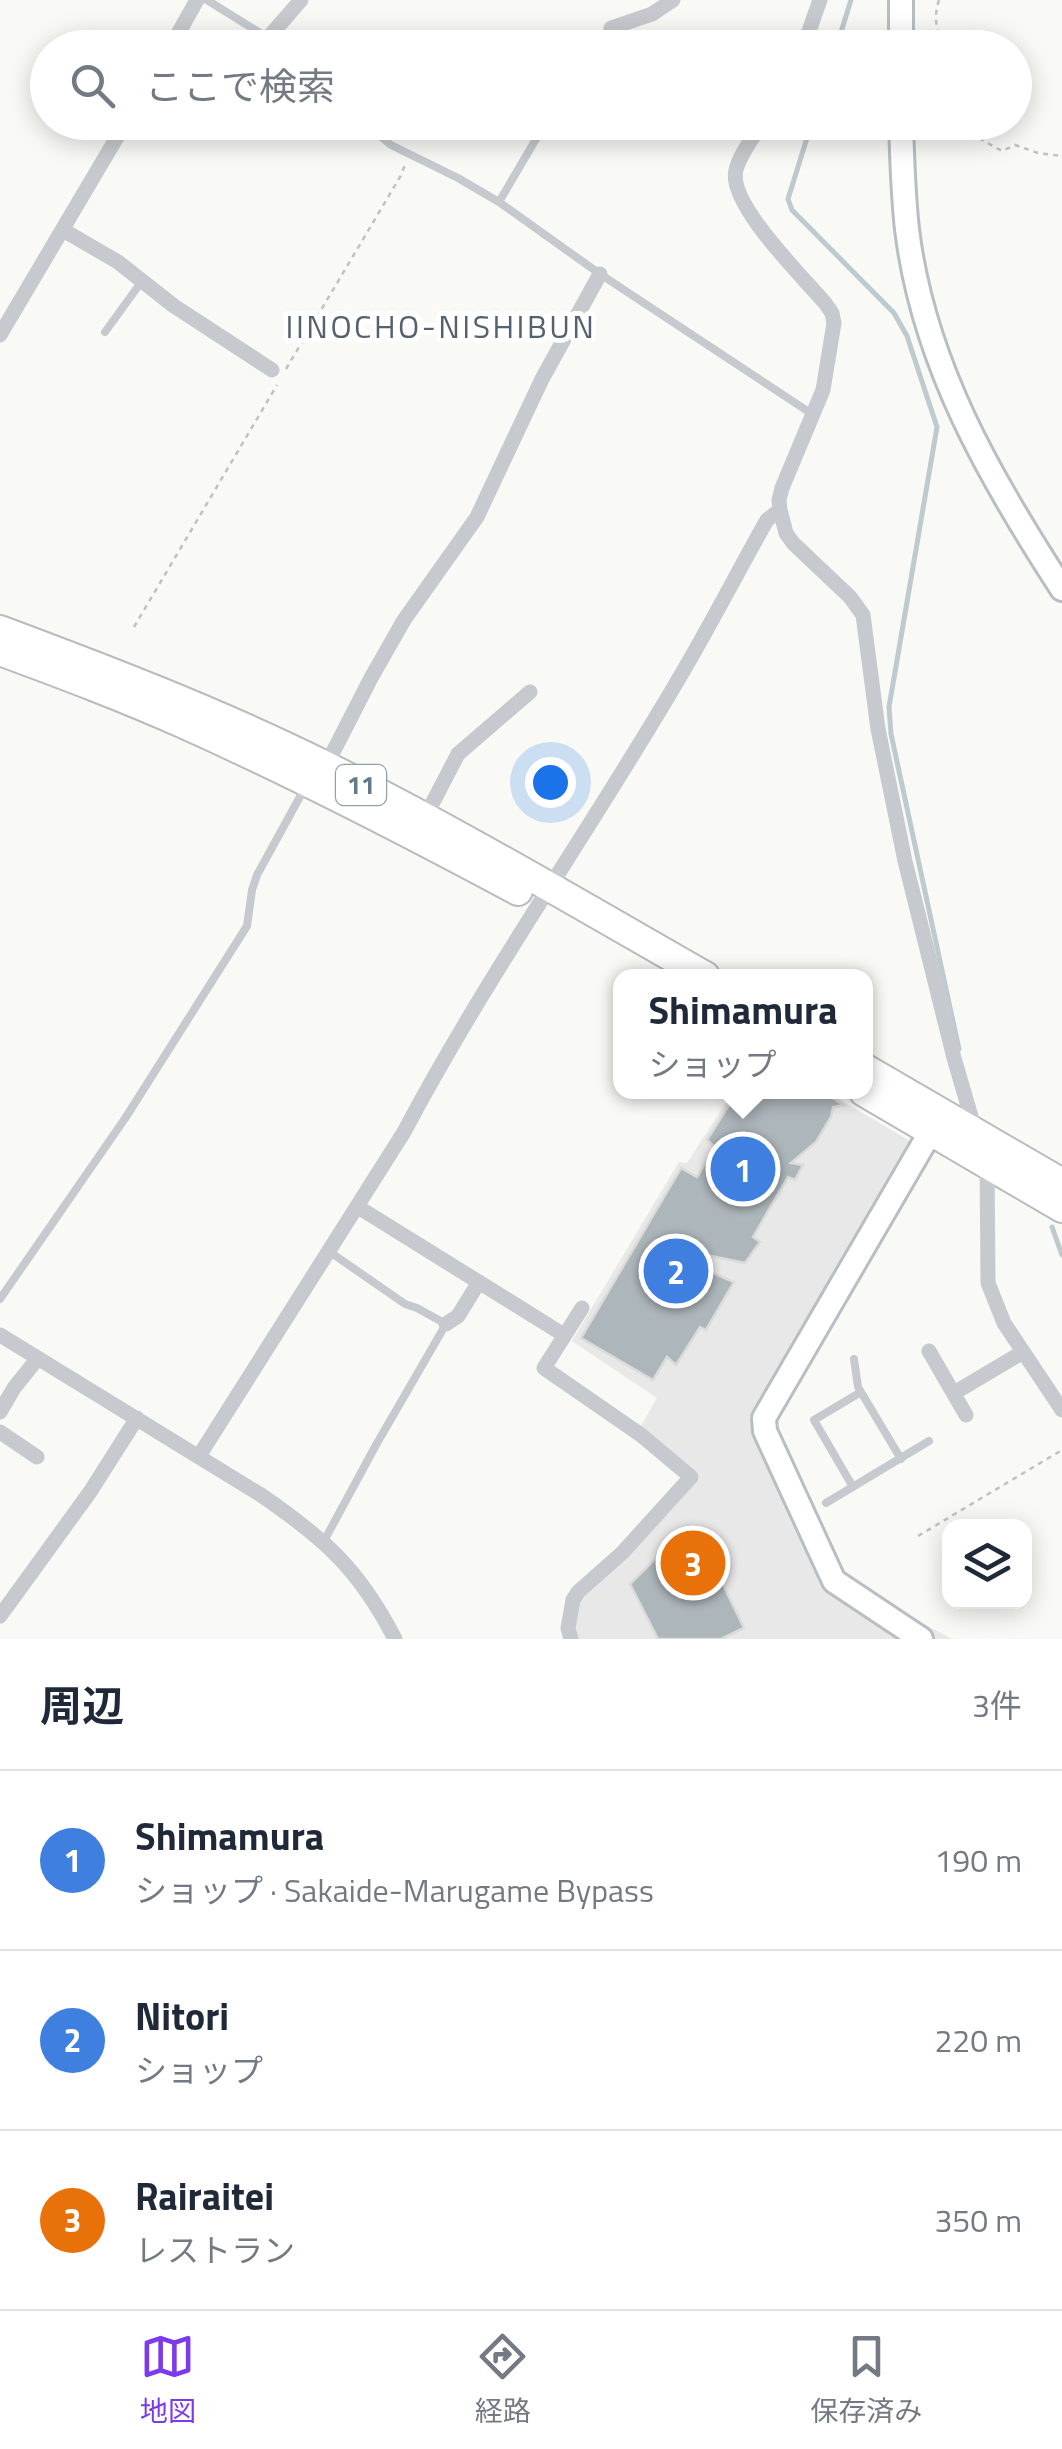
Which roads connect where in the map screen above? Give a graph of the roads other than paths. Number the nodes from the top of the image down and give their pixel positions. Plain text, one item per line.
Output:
1 (197, 0) edge
2 (207, 0) edge
3 (301, 0) edge
4 (673, 0) edge
5 (820, 0) edge
6 (901, 0) edge
7 (611, 28) edge
8 (180, 30) edge
9 (255, 30) edge
10 (282, 30) edge
11 (809, 30) edge
12 (900, 30) edge
13 (116, 140) edge
14 (385, 140) edge
15 (535, 140) edge
16 (752, 140) edge
17 (902, 140) edge
18 (498, 202) junction
19 (63, 230) junction
20 (600, 274) junction
21 (142, 281) junction
22 (105, 332) dead end
23 (0, 335) edge
24 (272, 370) dead end
25 (812, 414) junction
26 (780, 510) junction
27 (1062, 589) edge
28 (0, 630) edge
29 (0, 652) edge
30 (530, 692) dead end
31 (312, 780) junction
32 (428, 820) junction
33 (545, 895) junction
34 (656, 969) edge
35 (691, 969) edge
36 (873, 1074) edge
37 (873, 1097) edge
38 (931, 1131) junction
39 (977, 1134) junction
40 (989, 1165) junction
41 (1062, 1184) edge
42 (358, 1207) junction
43 (1062, 1208) edge
44 (330, 1252) junction
45 (480, 1282) junction
46 (0, 1299) edge
47 (582, 1308) dead end
48 (446, 1324) junction
49 (0, 1335) edge
50 (564, 1336) junction
51 (929, 1351) dead end
52 (1023, 1352) junction
53 (38, 1358) junction
54 (854, 1359) dead end
55 (861, 1392) junction
56 (954, 1394) junction
57 (1062, 1410) edge
58 (0, 1412) edge
59 (966, 1415) dead end
60 (137, 1418) junction
61 (0, 1432) edge
62 (929, 1441) dead end
63 (198, 1456) junction
64 (37, 1457) dead end
65 (901, 1459) junction
66 (853, 1487) junction
67 (826, 1503) dead end
68 (324, 1541) junction
69 (0, 1616) edge
70 (395, 1639) edge
71 (571, 1639) edge
72 (920, 1639) edge

1 - 8 street
2 - 9 lane
3 - 10 street
4 - 7 street
5 - 11 street
6 - 12 street
13 - 19 street
14 - 18 lane
15 - 18 lane
16 - 25 street
17 - 27 street
18 - 20 lane
19 - 21 street
19 - 23 street
20 - 25 lane
20 - 31 street
21 - 22 lane
21 - 24 street
25 - 26 street
26 - 33 street
26 - 39 street
28 - 31 highway, 11
29 - 31 highway, 11
30 - 32 street
31 - 32 highway, 11
31 - 33 highway, 11
31 - 46 lane
32 - 33 highway, 11
33 - 34 highway, 11
33 - 35 highway, 11
33 - 42 street
36 - 39 highway
37 - 38 highway
38 - 40 highway
38 - 72 street
39 - 40 street
39 - 41 highway
40 - 43 highway
40 - 52 street
42 - 44 street
42 - 45 street
44 - 48 lane
44 - 63 street
45 - 48 street
45 - 50 street
47 - 50 street
48 - 68 lane
49 - 53 street
50 - 71 street
51 - 56 street
52 - 56 street
52 - 57 street
53 - 58 street
53 - 60 street
54 - 55 lane
55 - 65 lane
55 - 66 lane
56 - 59 street
60 - 63 street
60 - 69 street
61 - 64 street
62 - 65 lane
63 - 68 street
65 - 66 lane
66 - 67 lane
68 - 70 street

